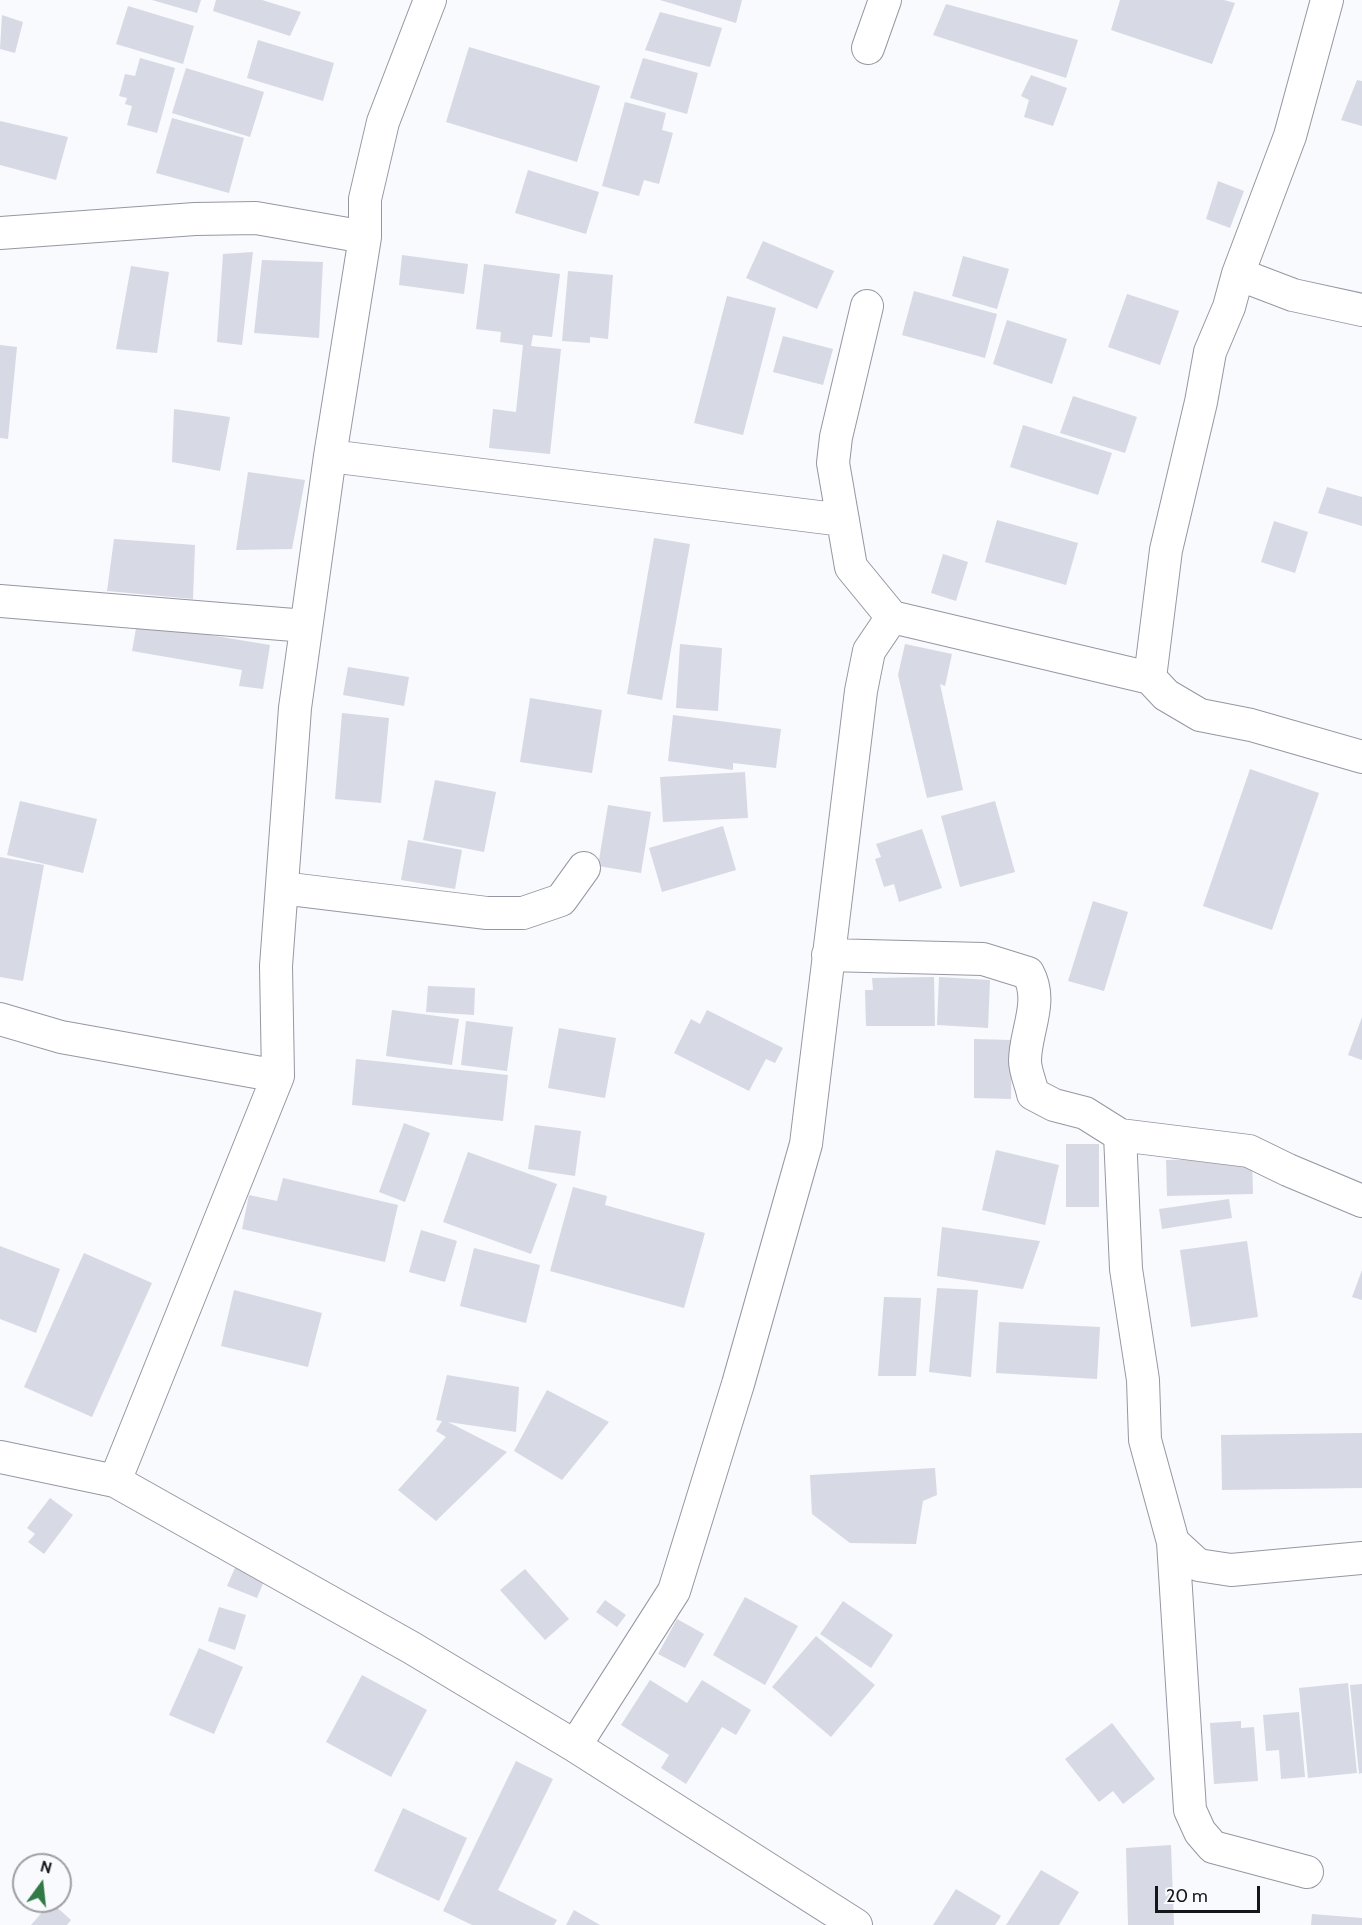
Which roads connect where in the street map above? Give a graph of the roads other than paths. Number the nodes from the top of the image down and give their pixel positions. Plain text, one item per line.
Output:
1 (430, 0) edge
2 (885, 0) edge
3 (1327, 0) edge
4 (868, 48) dead end
5 (0, 233) edge
6 (364, 237) junction
7 (1238, 274) junction
8 (867, 306) dead end
9 (1362, 310) edge
10 (330, 456) junction
11 (843, 520) junction
12 (0, 601) edge
13 (892, 617) junction
14 (306, 626) junction
15 (1150, 678) junction
16 (1362, 757) edge
17 (584, 868) dead end
18 (282, 888) junction
19 (828, 956) junction
20 (0, 1019) edge
21 (278, 1076) junction
22 (1120, 1135) junction
23 (1362, 1201) edge
24 (0, 1457) edge
25 (115, 1481) junction
26 (1173, 1542) junction
27 (1362, 1558) edge
28 (575, 1746) junction
29 (1307, 1872) dead end
30 (856, 1925) edge

1 - 6 street
2 - 4 street
3 - 7 street
5 - 6 street
6 - 10 street
7 - 9 street
7 - 15 street
8 - 11 street
10 - 11 street
10 - 14 street
11 - 13 street
12 - 14 street
13 - 15 street
13 - 19 street
14 - 18 street
15 - 16 street
17 - 18 street
18 - 21 street
19 - 22 street
19 - 28 street
20 - 21 street
21 - 25 street
22 - 23 street
22 - 26 street
24 - 25 street
25 - 28 street
26 - 27 street
26 - 29 street
28 - 30 street

